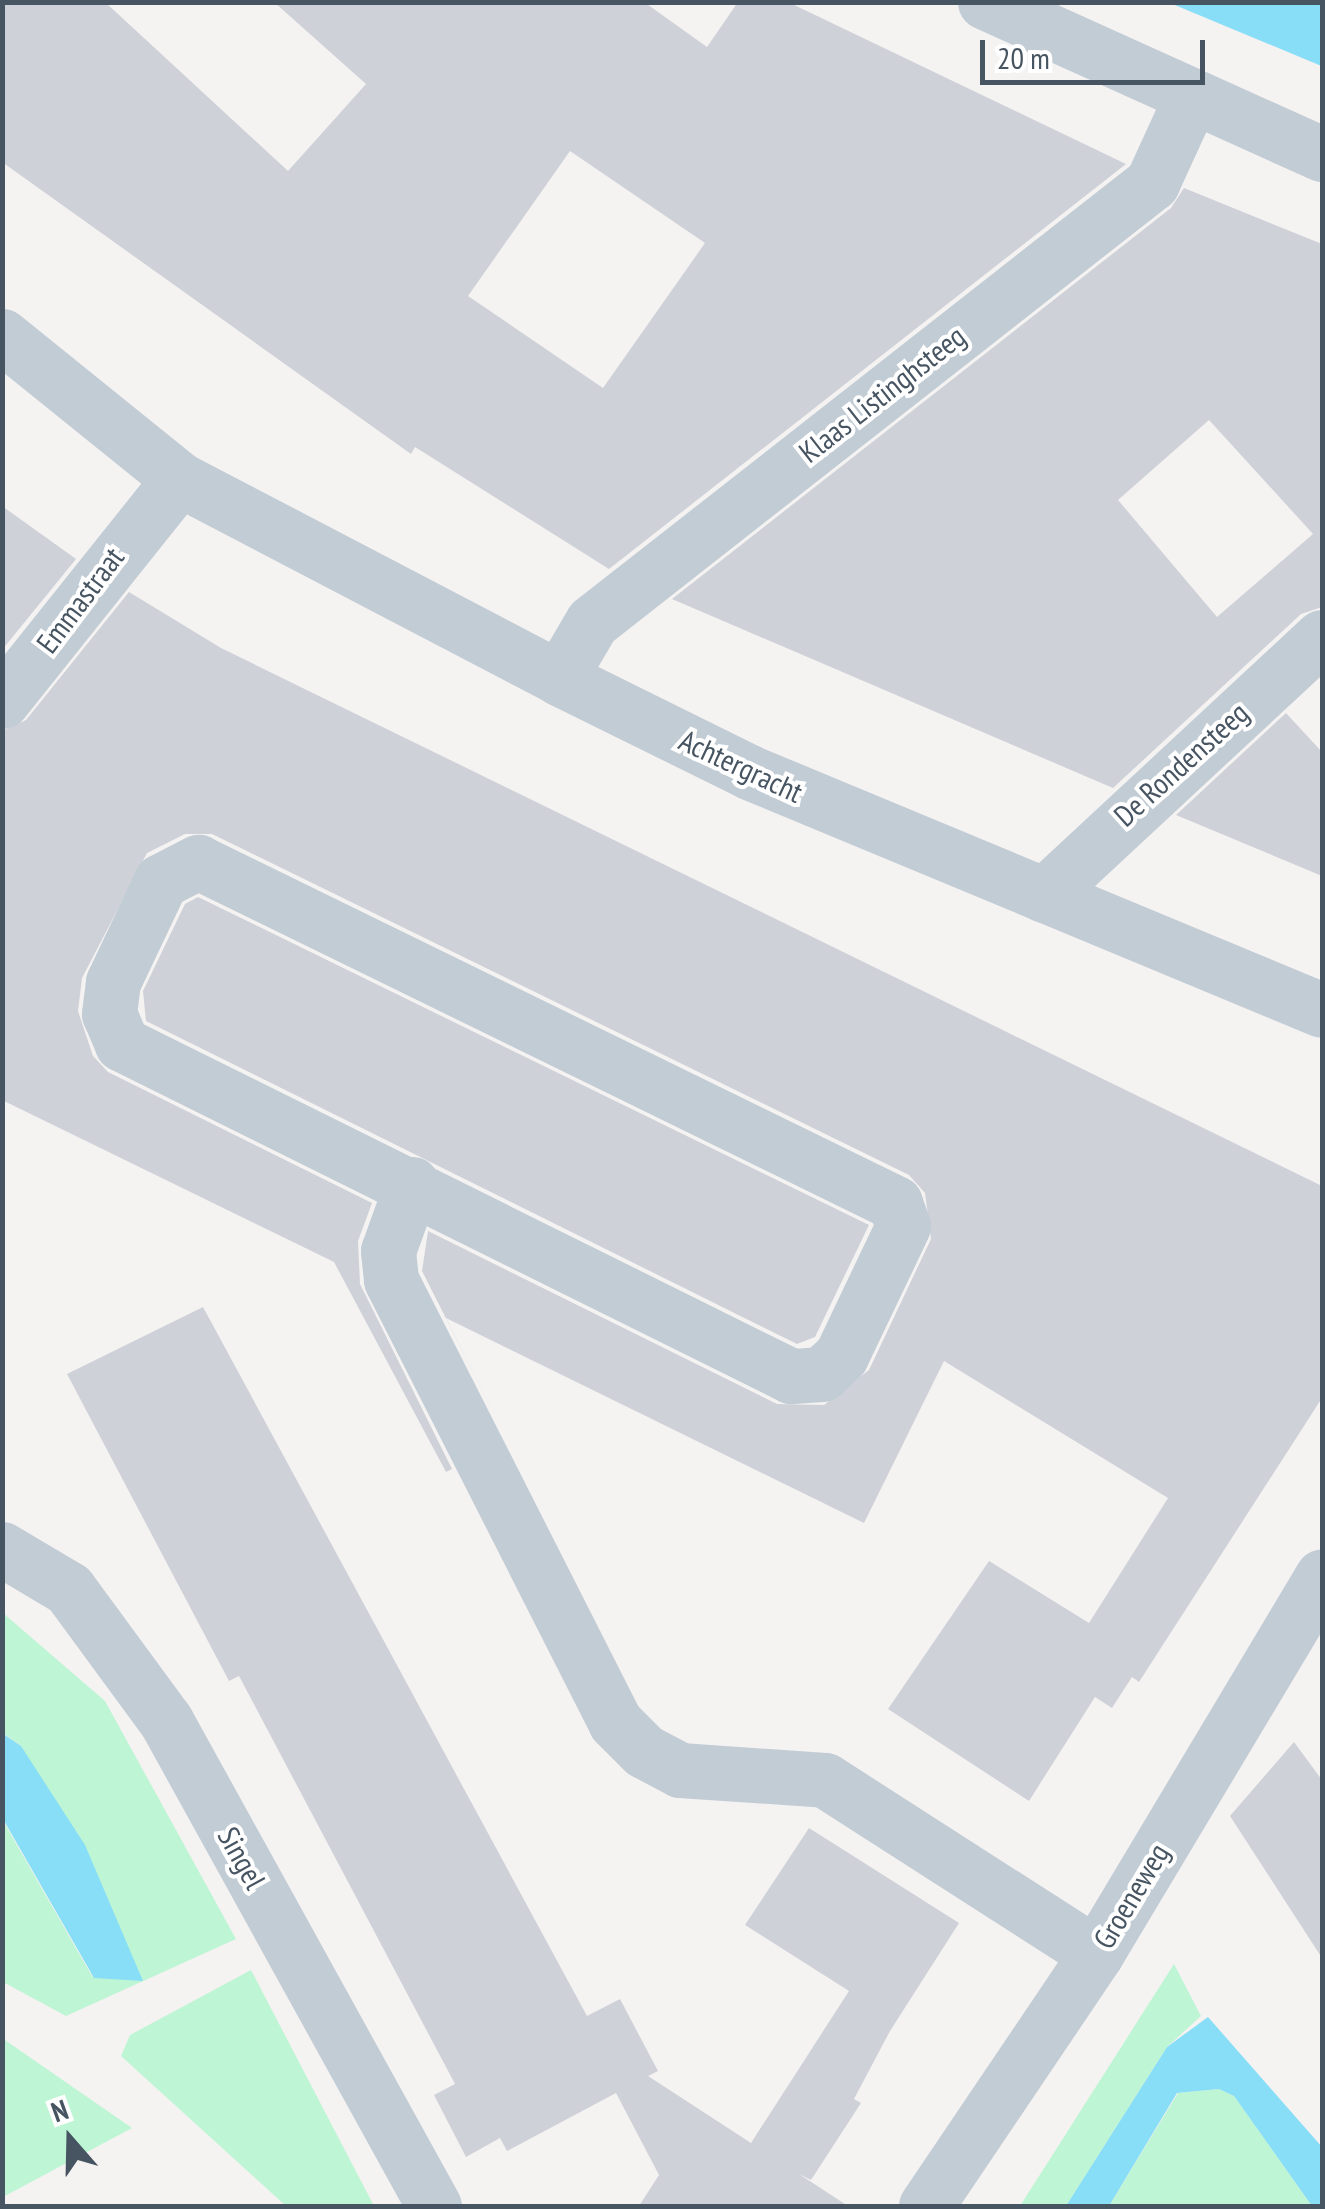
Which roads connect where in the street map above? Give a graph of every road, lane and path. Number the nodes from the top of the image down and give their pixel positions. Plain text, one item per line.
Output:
1 (986, 2) edge
2 (1190, 100) junction
3 (1322, 154) edge
4 (2, 336) edge
5 (169, 488) junction
6 (1322, 637) edge
7 (559, 678) junction
8 (2, 701) edge
9 (1044, 895) junction
10 (1322, 1010) edge
11 (412, 1184) junction
12 (2, 1549) edge
13 (1322, 1576) edge
14 (1096, 1954) junction
15 (434, 2206) edge
16 (926, 2206) edge

1 - 2 street
2 - 3 street
2 - 7 street, Klaas Listinghsteeg
4 - 5 street, Achtergracht
5 - 7 street, Achtergracht
5 - 8 street, Emmastraat
6 - 9 street, De Rondensteeg
7 - 9 street, Achtergracht
9 - 10 street, Achtergracht
11 - 11 street
11 - 14 street
12 - 15 street, Singel
13 - 14 street, Groeneweg
14 - 16 street, Groeneweg

